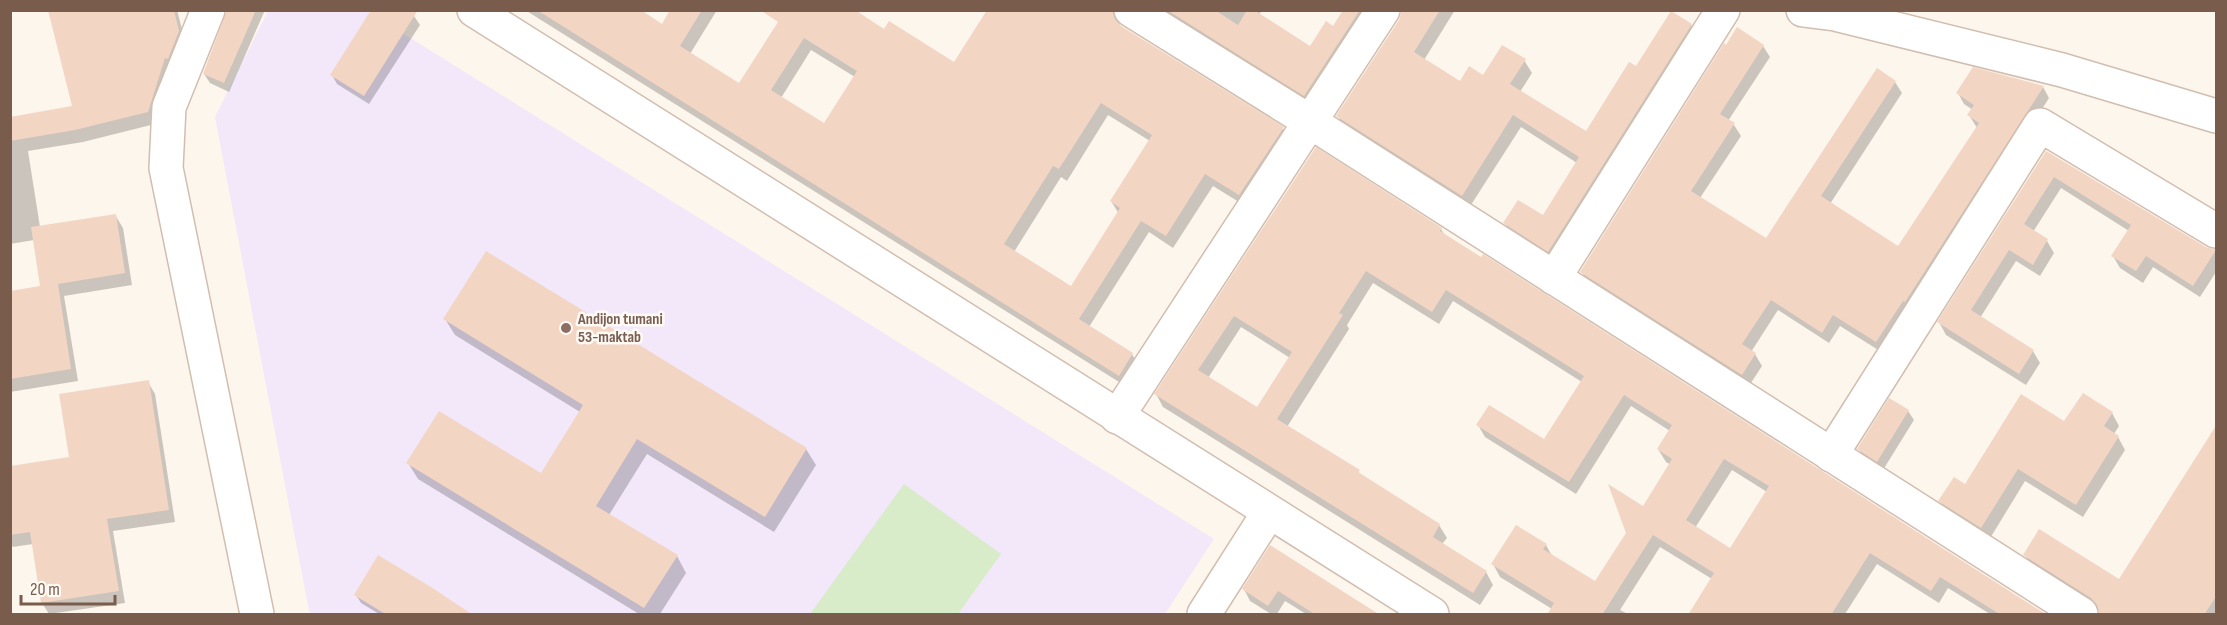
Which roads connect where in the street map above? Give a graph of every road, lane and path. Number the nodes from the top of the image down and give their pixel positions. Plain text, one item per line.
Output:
1 (208, 10) edge
2 (474, 10) edge
3 (1131, 10) edge
4 (1383, 10) edge
5 (1723, 10) edge
6 (1803, 10) edge
7 (1901, 20) edge
8 (2217, 116) edge
9 (1309, 122) junction
10 (2217, 231) edge
11 (1554, 278) junction
12 (1117, 417) junction
13 (1831, 455) junction
14 (1269, 512) junction
15 (256, 615) edge
16 (1204, 615) edge
17 (1432, 615) edge
18 (2081, 615) edge

1 - 15 street
2 - 12 street
3 - 9 street
4 - 9 street
5 - 11 street
6 - 7 street
7 - 8 street
9 - 11 street
9 - 12 street
10 - 13 street
11 - 13 street
12 - 14 street
13 - 18 street
14 - 16 street
14 - 17 street

